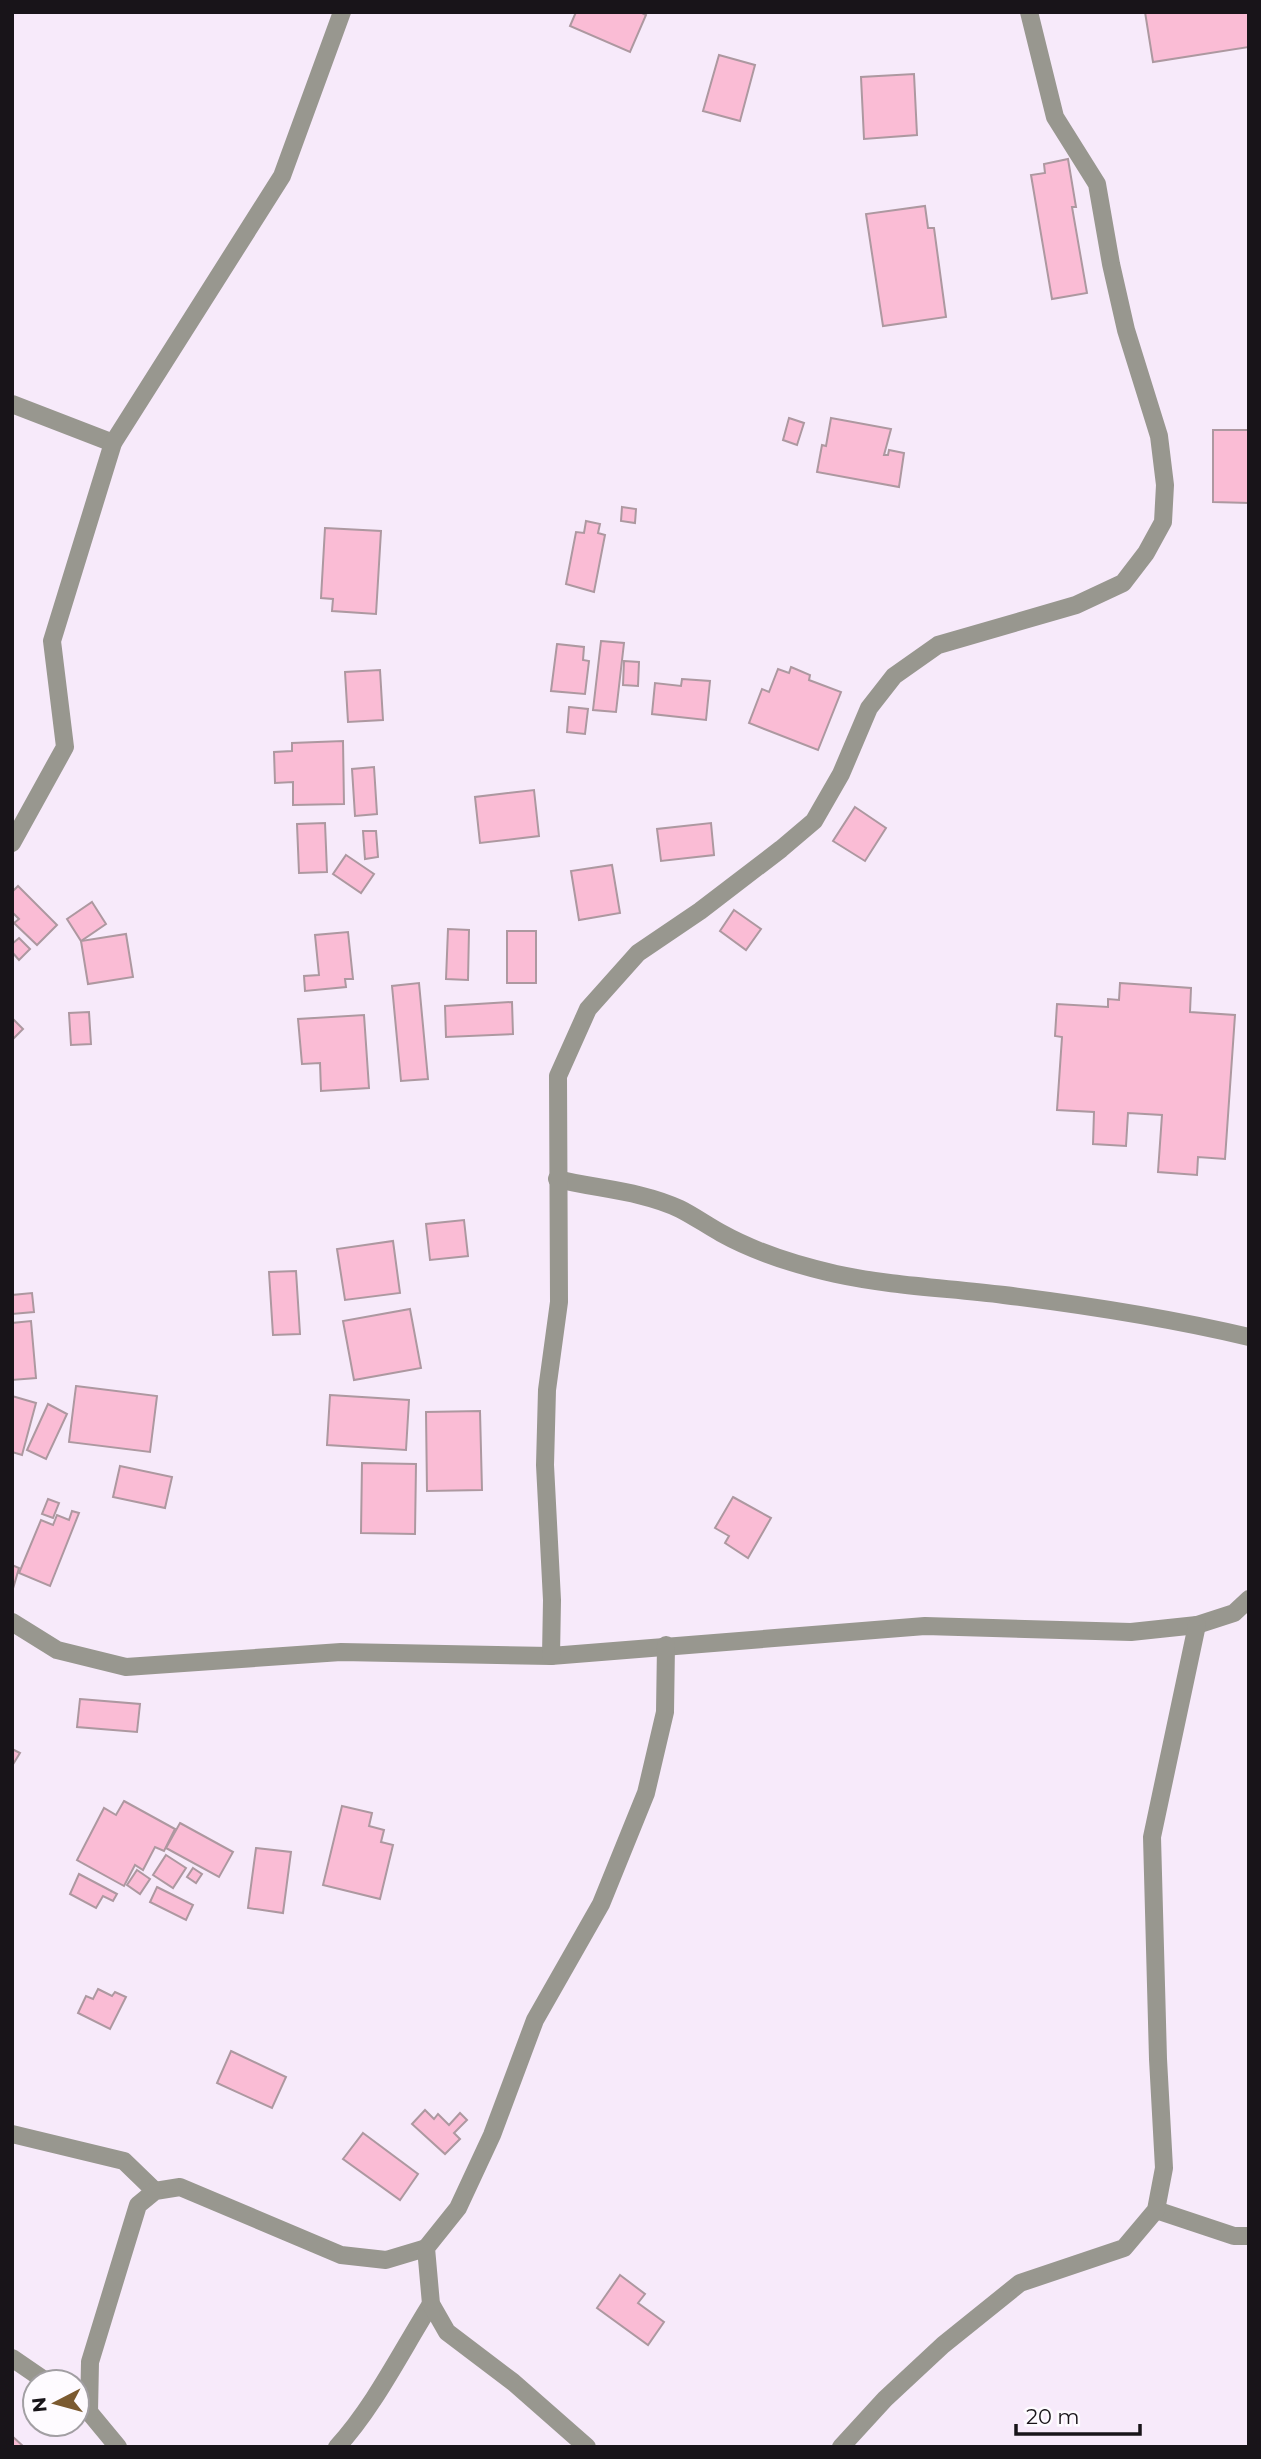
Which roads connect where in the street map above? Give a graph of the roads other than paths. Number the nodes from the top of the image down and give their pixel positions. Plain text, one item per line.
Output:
1 (342, 12) edge
2 (1029, 12) edge
3 (12, 404) edge
4 (113, 443) junction
5 (12, 843) edge
6 (557, 1179) junction
7 (1249, 1337) edge
8 (1249, 1599) edge
9 (12, 1622) edge
10 (1197, 1625) junction
11 (666, 1645) junction
12 (551, 1656) junction
13 (12, 2134) edge
14 (155, 2191) junction
15 (1156, 2210) junction
16 (1249, 2236) edge
17 (426, 2248) junction
18 (430, 2304) junction
19 (12, 2358) edge
20 (27, 2368) edge
21 (89, 2368) edge
22 (91, 2417) edge
23 (118, 2447) edge
24 (337, 2447) edge
25 (587, 2447) edge
26 (841, 2447) edge

1 - 4 street
2 - 6 street
3 - 4 street
4 - 5 street
6 - 7 street
6 - 12 street
8 - 10 street
9 - 12 street
10 - 11 street
10 - 15 street
11 - 12 street
11 - 17 street
13 - 14 street
14 - 17 street
14 - 21 street
15 - 16 street
15 - 26 street
17 - 18 street
18 - 24 street
18 - 25 street
19 - 20 street
22 - 23 street

